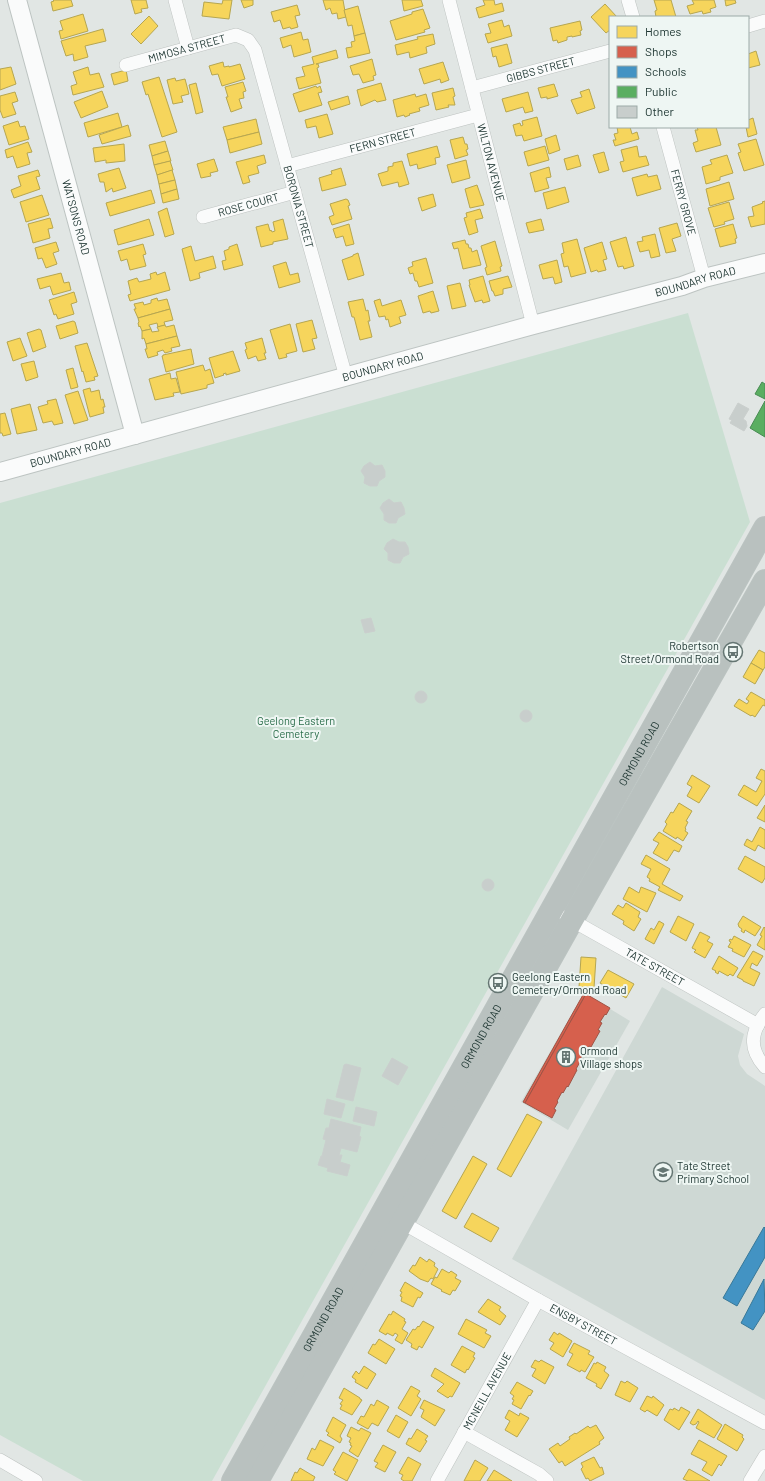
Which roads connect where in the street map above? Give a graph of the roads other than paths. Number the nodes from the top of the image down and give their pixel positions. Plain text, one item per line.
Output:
1 (17, 0) edge
2 (174, 0) edge
3 (448, 0) edge
4 (628, 0) edge
5 (633, 16) edge
6 (765, 21) edge
7 (749, 26) edge
8 (248, 40) joint
9 (188, 48) junction
10 (609, 51) edge
11 (126, 65) dead end
12 (472, 88) junction
13 (478, 115) junction
14 (663, 128) edge
15 (287, 166) junction
16 (294, 192) junction
17 (202, 217) dead end
18 (765, 263) edge
19 (704, 278) junction
20 (533, 325) junction
21 (346, 377) junction
22 (135, 435) junction
23 (0, 472) edge
24 (765, 528) edge
25 (764, 588) edge
26 (552, 909) junction
27 (572, 920) junction
28 (765, 1014) edge
29 (758, 1025) junction
30 (765, 1067) edge
31 (403, 1223) junction
32 (538, 1300) junction
33 (765, 1423) edge
34 (464, 1432) junction
35 (765, 1456) edge
36 (0, 1460) edge
37 (36, 1481) edge
38 (233, 1481) edge
39 (257, 1481) edge
40 (437, 1481) edge
41 (547, 1481) edge
42 (750, 1481) edge

1 - 22 main road, WATSONS ROAD
2 - 9 street
3 - 12 street, WILTON AVENUE
4 - 5 street
6 - 7 street
8 - 9 street, MIMOSA STREET
8 - 15 street, BORONIA STREET
9 - 11 street, MIMOSA STREET
10 - 12 street, GIBBS STREET
12 - 13 street, WILTON AVENUE
13 - 15 street, FERN STREET
13 - 20 street, WILTON AVENUE
14 - 19 street, FERRY GROVE
15 - 16 street, BORONIA STREET
16 - 17 street, ROSE COURT
16 - 21 street, BORONIA STREET
18 - 19 main road, BOUNDARY ROAD
19 - 20 main road, BOUNDARY ROAD
20 - 21 main road, BOUNDARY ROAD
21 - 22 main road, BOUNDARY ROAD
22 - 23 main road, BOUNDARY ROAD
24 - 26 highway, ORMOND ROAD
25 - 27 highway, ORMOND ROAD
26 - 27 street, TATE STREET
26 - 38 highway, ORMOND ROAD
27 - 29 street, TATE STREET
27 - 31 highway, ORMOND ROAD
28 - 29 street
29 - 30 street
31 - 32 street, ENSBY STREET
31 - 39 highway, ORMOND ROAD
32 - 33 street, ENSBY STREET
32 - 34 street, MCNEILL AVENUE
34 - 40 street, MCNEILL AVENUE
34 - 41 street
35 - 42 street
36 - 37 street

